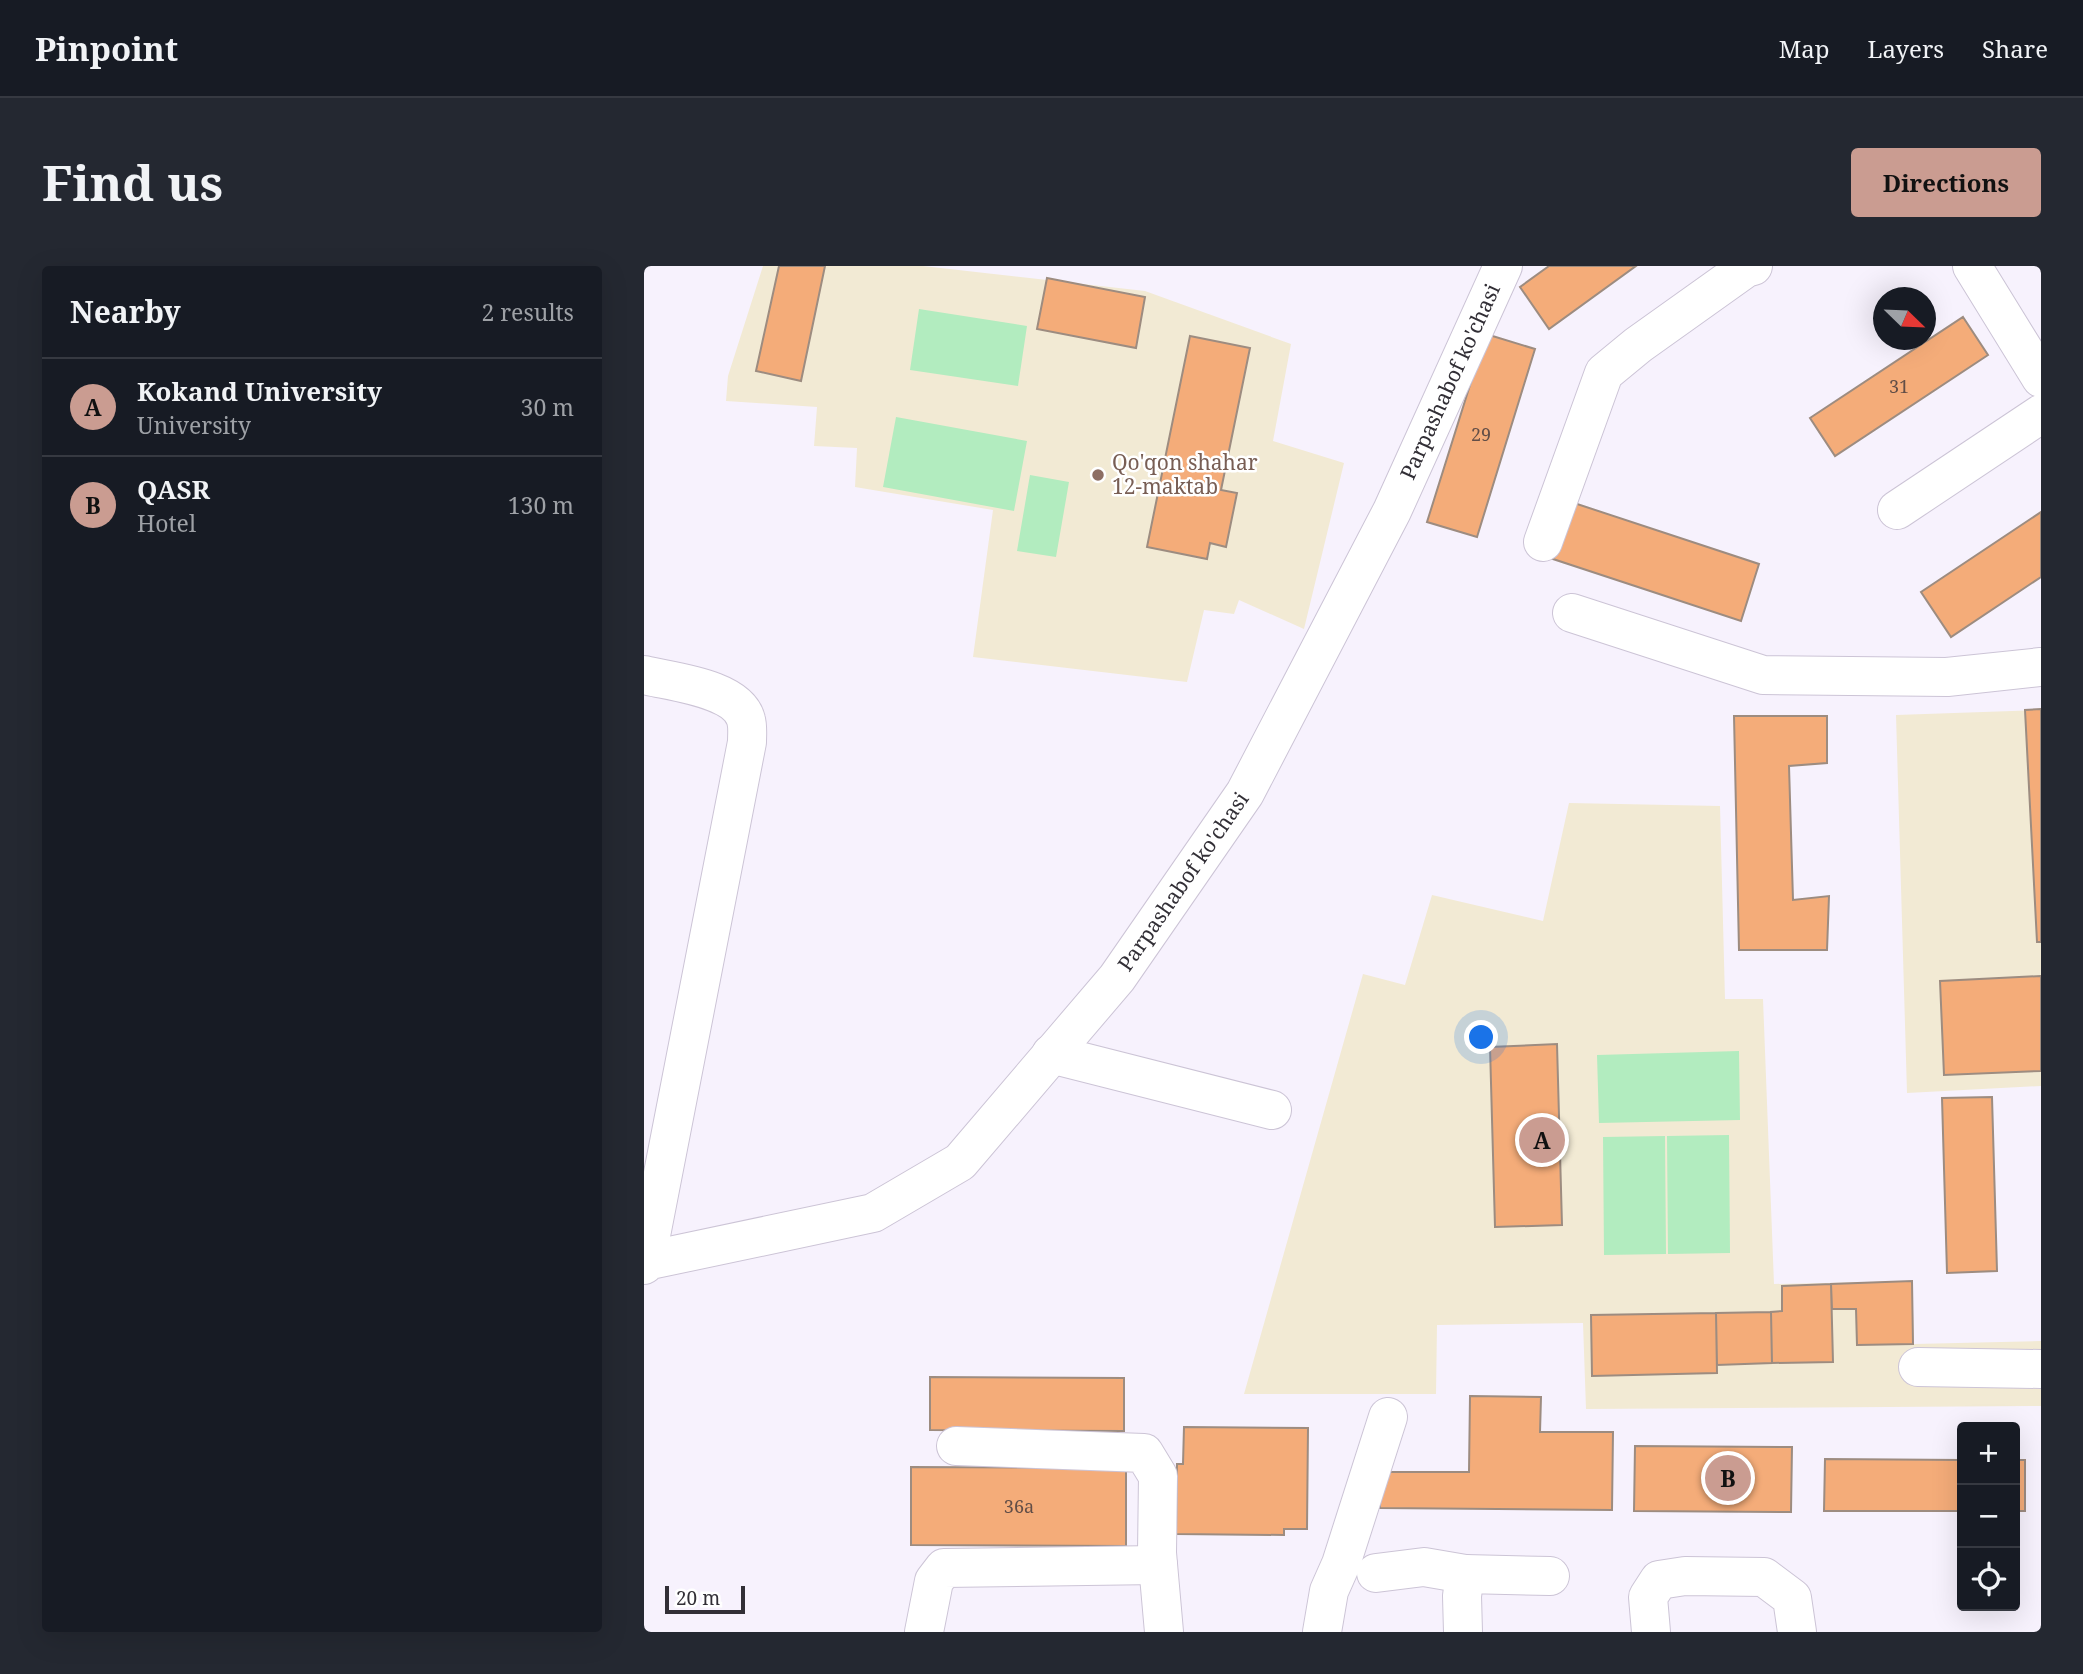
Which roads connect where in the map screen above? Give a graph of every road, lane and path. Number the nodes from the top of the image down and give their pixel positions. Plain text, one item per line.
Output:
1 (1503, 266) edge
2 (1753, 266) edge
3 (1972, 266) edge
4 (2041, 378) edge
5 (2041, 414) edge
6 (1897, 510) dead end
7 (1544, 542) dead end
8 (1572, 613) dead end
9 (2041, 667) edge
10 (644, 675) edge
11 (1051, 1054) junction
12 (1272, 1110) dead end
13 (645, 1263) edge
14 (1918, 1367) dead end
15 (2041, 1369) edge
16 (1388, 1417) dead end
17 (956, 1446) dead end
18 (1158, 1565) junction
19 (1376, 1573) dead end
20 (1465, 1574) junction
21 (1550, 1576) dead end
22 (924, 1632) edge
23 (1164, 1632) edge
24 (1322, 1632) edge
25 (1463, 1632) edge
26 (1651, 1632) edge
27 (1797, 1632) edge

1 - 11 street, Parpashabof ko'chasi
2 - 7 street
3 - 4 street
5 - 6 street
8 - 9 street
10 - 13 street
11 - 12 street
11 - 13 street, Parpashabof ko'chasi
14 - 15 street
16 - 24 street
17 - 18 street
18 - 22 street
18 - 23 street
19 - 20 street
20 - 21 street
20 - 25 street
26 - 27 street

